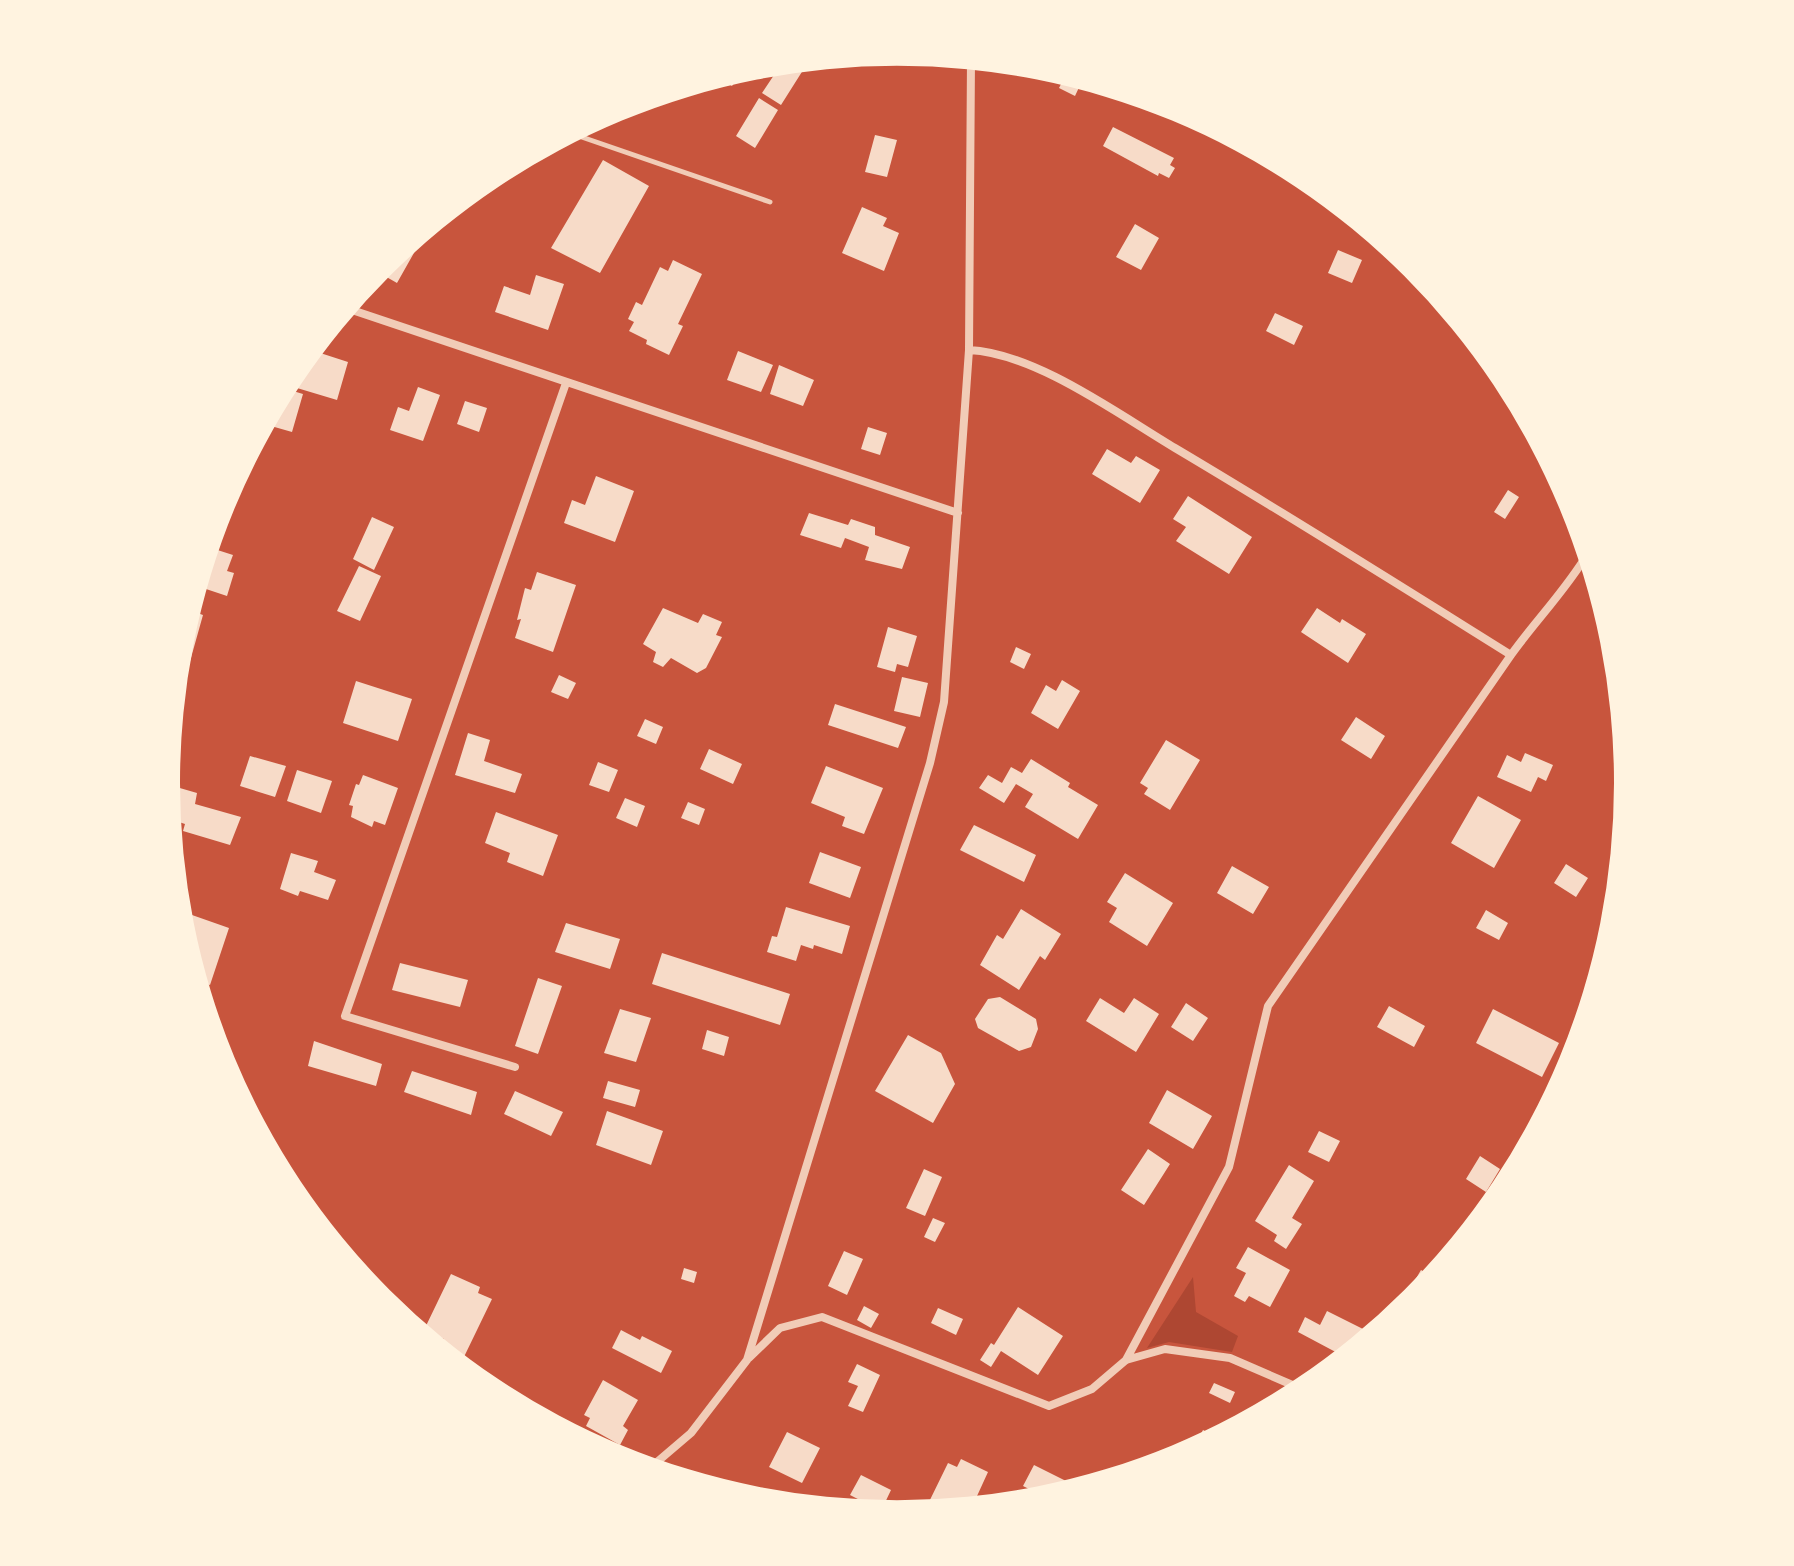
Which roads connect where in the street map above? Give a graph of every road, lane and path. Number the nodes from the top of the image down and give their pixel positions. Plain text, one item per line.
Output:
1 (971, 70) edge
2 (585, 138) edge
3 (770, 202) dead end
4 (357, 312) edge
5 (969, 350) junction
6 (566, 383) junction
7 (958, 513) junction
8 (1580, 567) edge
9 (1511, 655) junction
10 (515, 1067) dead end
11 (747, 1360) junction
12 (1126, 1360) junction
13 (1288, 1383) edge
14 (660, 1459) edge

1 - 5 street
2 - 3 lane
4 - 6 street
5 - 7 street
5 - 9 street
6 - 7 street
6 - 10 street
7 - 11 street
8 - 9 street
9 - 12 street
11 - 12 street
11 - 14 street
12 - 13 street

